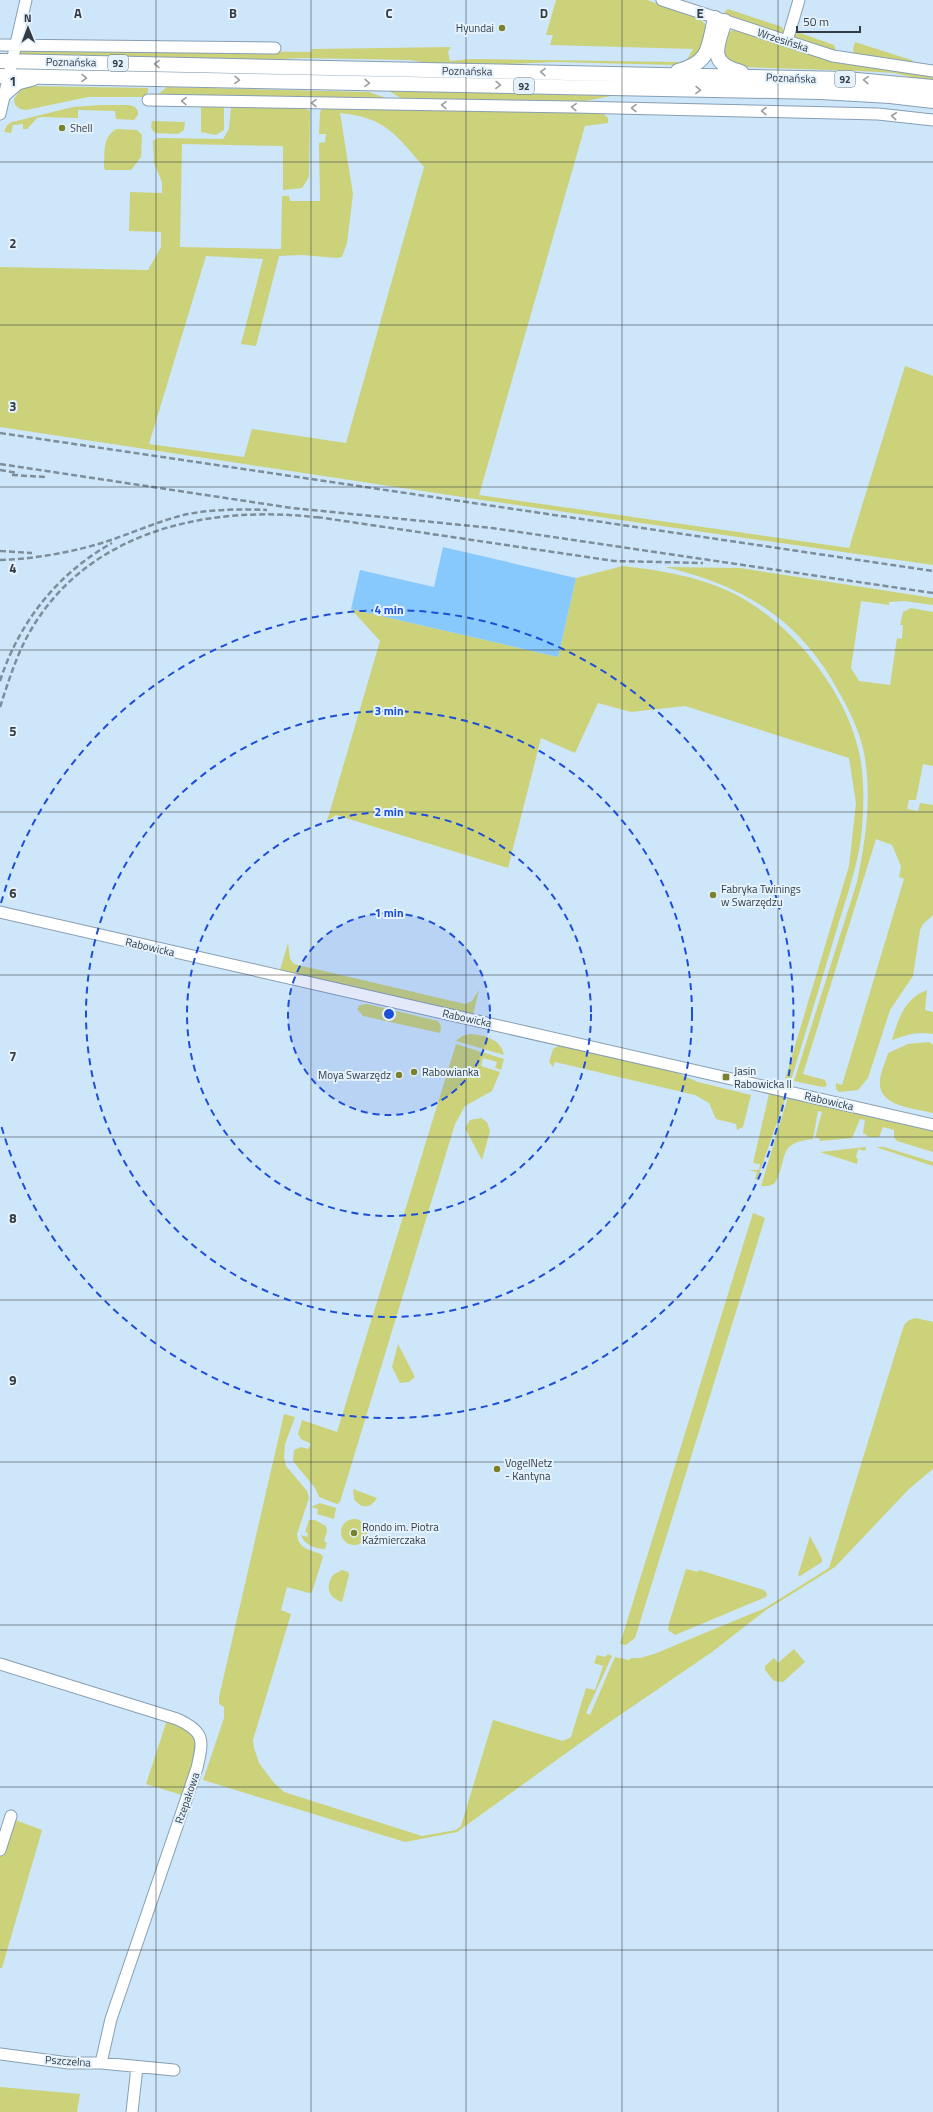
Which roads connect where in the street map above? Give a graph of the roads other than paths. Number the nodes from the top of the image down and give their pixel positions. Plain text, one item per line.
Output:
1 (26, 0) edge
2 (662, 0) edge
3 (799, 0) edge
4 (720, 19) junction
5 (787, 41) junction
6 (0, 45) edge
7 (14, 45) junction
8 (275, 48) dead end
9 (5, 61) edge
10 (933, 70) edge
11 (666, 75) junction
12 (2, 76) edge
13 (45, 77) junction
14 (757, 77) junction
15 (933, 88) edge
16 (4, 97) junction
17 (148, 100) dead end
18 (933, 101) edge
19 (0, 114) edge
20 (933, 120) edge
21 (0, 912) edge
22 (933, 1125) edge
23 (0, 1664) edge
24 (11, 1816) dead end
25 (0, 1850) edge
26 (0, 2054) edge
27 (101, 2063) junction
28 (137, 2067) junction
29 (174, 2070) dead end
30 (132, 2112) edge

1 - 7 street
2 - 4 street, Wrzesińska
3 - 5 street
4 - 5 street, Wrzesińska
4 - 11 main road
4 - 14 main road
5 - 10 street, Wrzesińska
6 - 7 street
7 - 8 street
7 - 9 street
11 -> 9 main road, Poznańska / 92
9 - 12 street
11 - 14 main road, Poznańska / 92
12 - 13 main road, Poznańska / 92
12 - 16 street
13 - 16 street
13 -> 18 main road, Poznańska / 92
15 -> 14 main road, Poznańska / 92
16 - 19 street
20 -> 17 street
21 - 22 street, Rabowicka
23 - 27 street, Rzepakowa
24 - 25 street
26 - 27 street, Pszczelna
27 - 28 street, Pszczelna
28 - 29 street, Pszczelna
28 - 30 street

